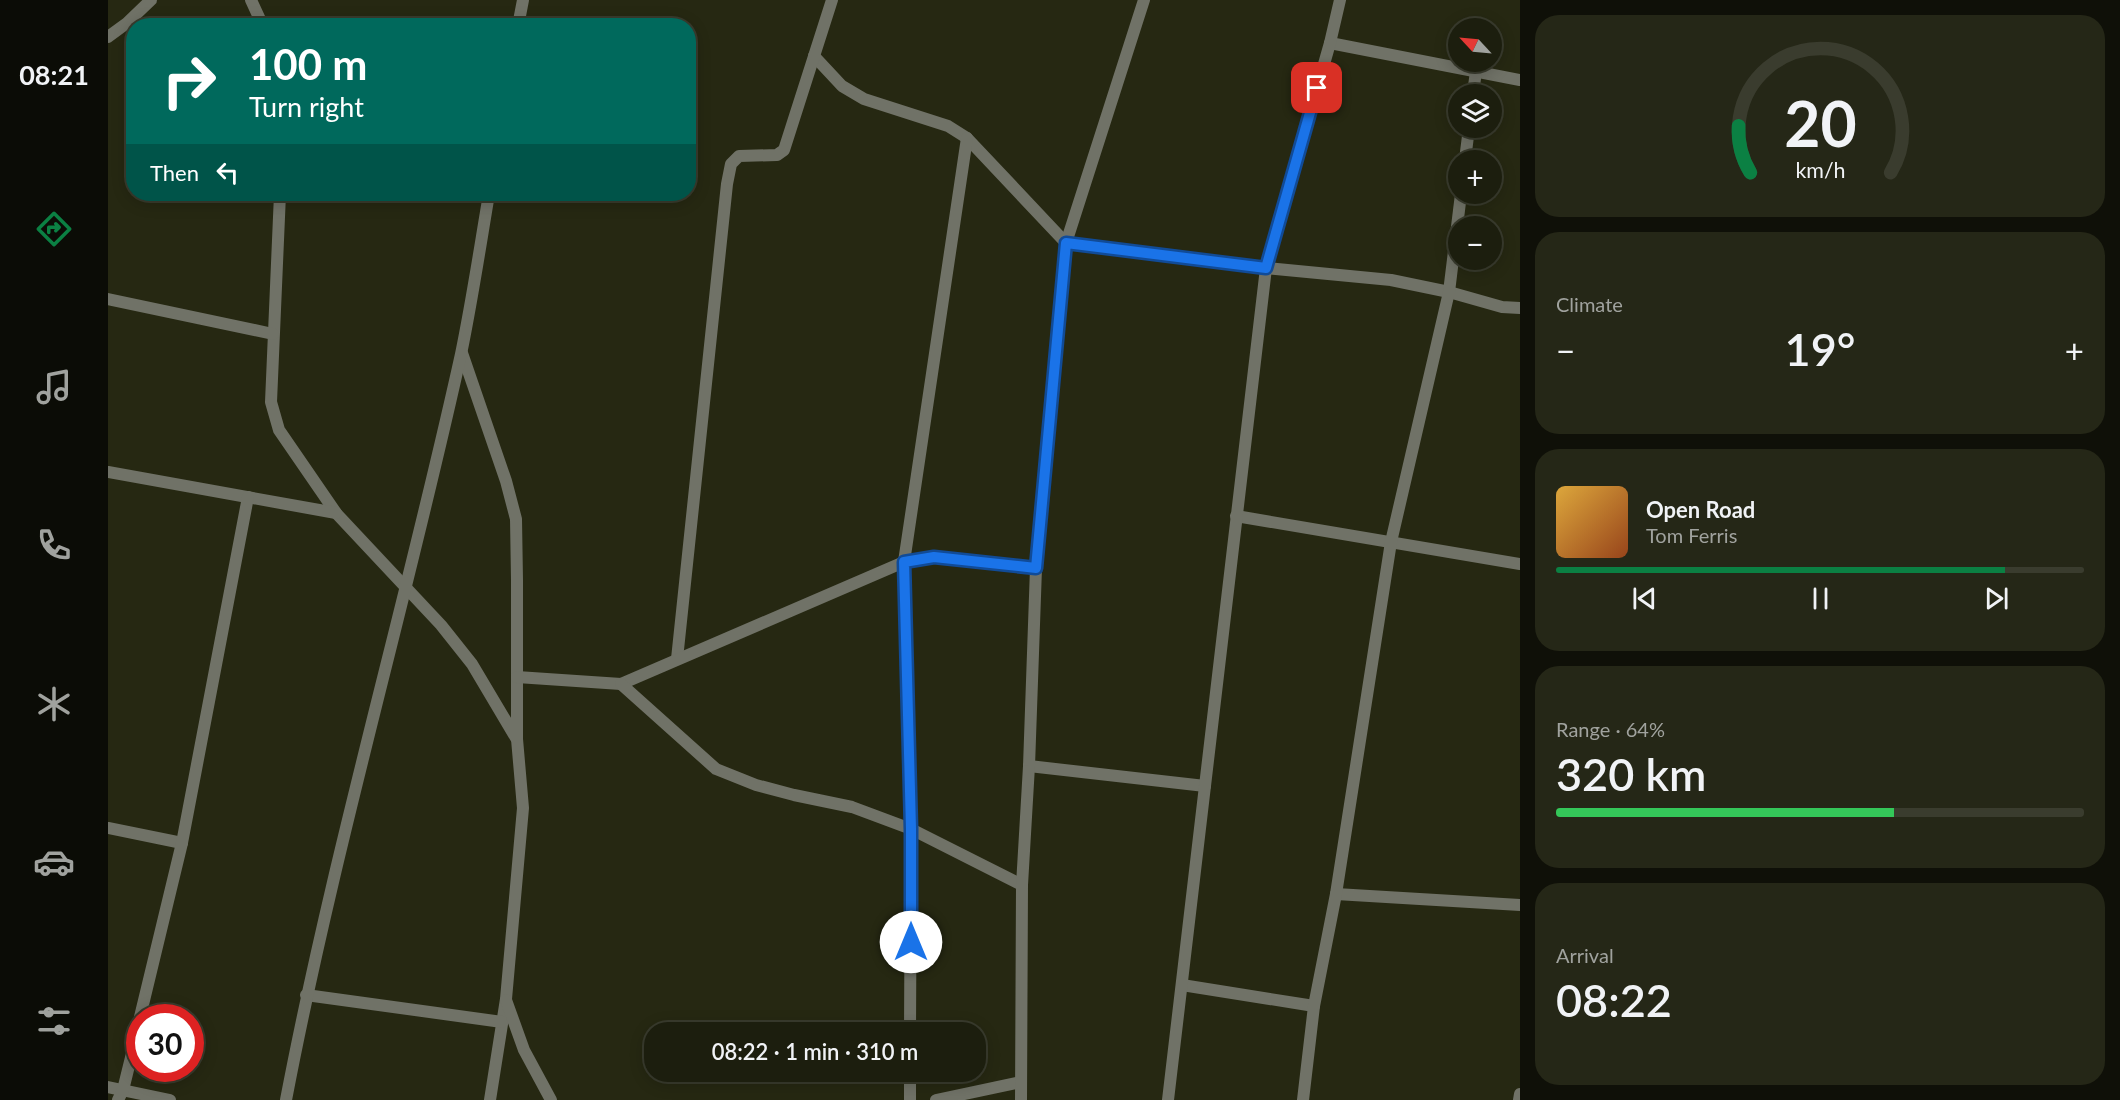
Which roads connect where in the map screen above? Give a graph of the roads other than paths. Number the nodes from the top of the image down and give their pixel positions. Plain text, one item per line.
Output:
1 (152, 0) edge
2 (251, 0) edge
3 (523, 0) edge
4 (831, 0) edge
5 (1144, 0) edge
6 (1340, 0) edge
7 (131, 18) edge
8 (260, 18) edge
9 (520, 18) edge
10 (126, 22) edge
11 (108, 37) edge
12 (1330, 43) junction
13 (814, 56) junction
14 (1448, 66) edge
15 (1481, 72) edge
16 (1520, 80) edge
17 (967, 138) junction
18 (280, 201) edge
19 (488, 201) edge
20 (1460, 204) edge
21 (1066, 243) junction
22 (1266, 268) junction
23 (1449, 292) junction
24 (108, 299) edge
25 (1520, 308) edge
26 (273, 334) junction
27 (461, 352) junction
28 (108, 472) edge
29 (248, 497) junction
30 (336, 513) junction
31 (1236, 516) junction
32 (1391, 543) junction
33 (904, 562) junction
34 (1520, 564) edge
35 (1036, 568) junction
36 (406, 588) junction
37 (677, 659) junction
38 (517, 677) junction
39 (621, 684) junction
40 (517, 740) junction
41 (1029, 766) junction
42 (1204, 786) junction
43 (108, 828) edge
44 (911, 829) junction
45 (182, 843) junction
46 (1022, 885) junction
47 (1336, 894) junction
48 (1520, 905) edge
49 (1182, 985) junction
50 (306, 995) junction
51 (506, 999) junction
52 (144, 1004) edge
53 (1314, 1006) junction
54 (502, 1022) junction
55 (910, 1022) edge
56 (126, 1075) edge
57 (910, 1082) edge
58 (1021, 1082) junction
59 (108, 1087) edge
60 (1520, 1094) edge
61 (121, 1095) edge
62 (170, 1100) edge
63 (286, 1100) edge
64 (490, 1100) edge
65 (551, 1100) edge
66 (910, 1100) edge
67 (936, 1100) edge
68 (1021, 1100) edge
69 (1168, 1100) edge
70 (1303, 1100) edge
71 (1519, 1100) edge

1 - 7 street
2 - 8 street
3 - 9 street
4 - 13 street
5 - 21 street
6 - 12 street
10 - 11 street
12 - 14 street
12 - 22 street
13 - 17 street
13 - 37 street
15 - 16 street
17 - 21 street
17 - 33 street
18 - 26 street
19 - 27 street
20 - 23 street
21 - 22 street
21 - 35 street
22 - 23 street
22 - 31 street
23 - 25 street
23 - 32 street
24 - 26 street
26 - 30 street
27 - 36 street
27 - 38 street
28 - 29 street
29 - 30 street
29 - 45 street
30 - 36 street
31 - 32 street
31 - 42 street
32 - 34 street
32 - 47 street
33 - 35 street
33 - 37 street
33 - 44 street
35 - 41 street
36 - 40 street
36 - 50 street
37 - 39 street
38 - 39 street
38 - 40 street
39 - 44 street
40 - 51 street
41 - 42 street
41 - 46 street
42 - 49 street
43 - 45 street
44 - 46 street
44 - 55 street
45 - 52 street
46 - 58 street
47 - 48 street
47 - 53 street
49 - 53 street
49 - 69 street
50 - 54 street
50 - 63 street
51 - 54 street
51 - 65 street
53 - 70 street
54 - 64 street
56 - 61 street
57 - 66 street
58 - 67 street
58 - 68 street
59 - 61 street
60 - 71 street
61 - 62 street

